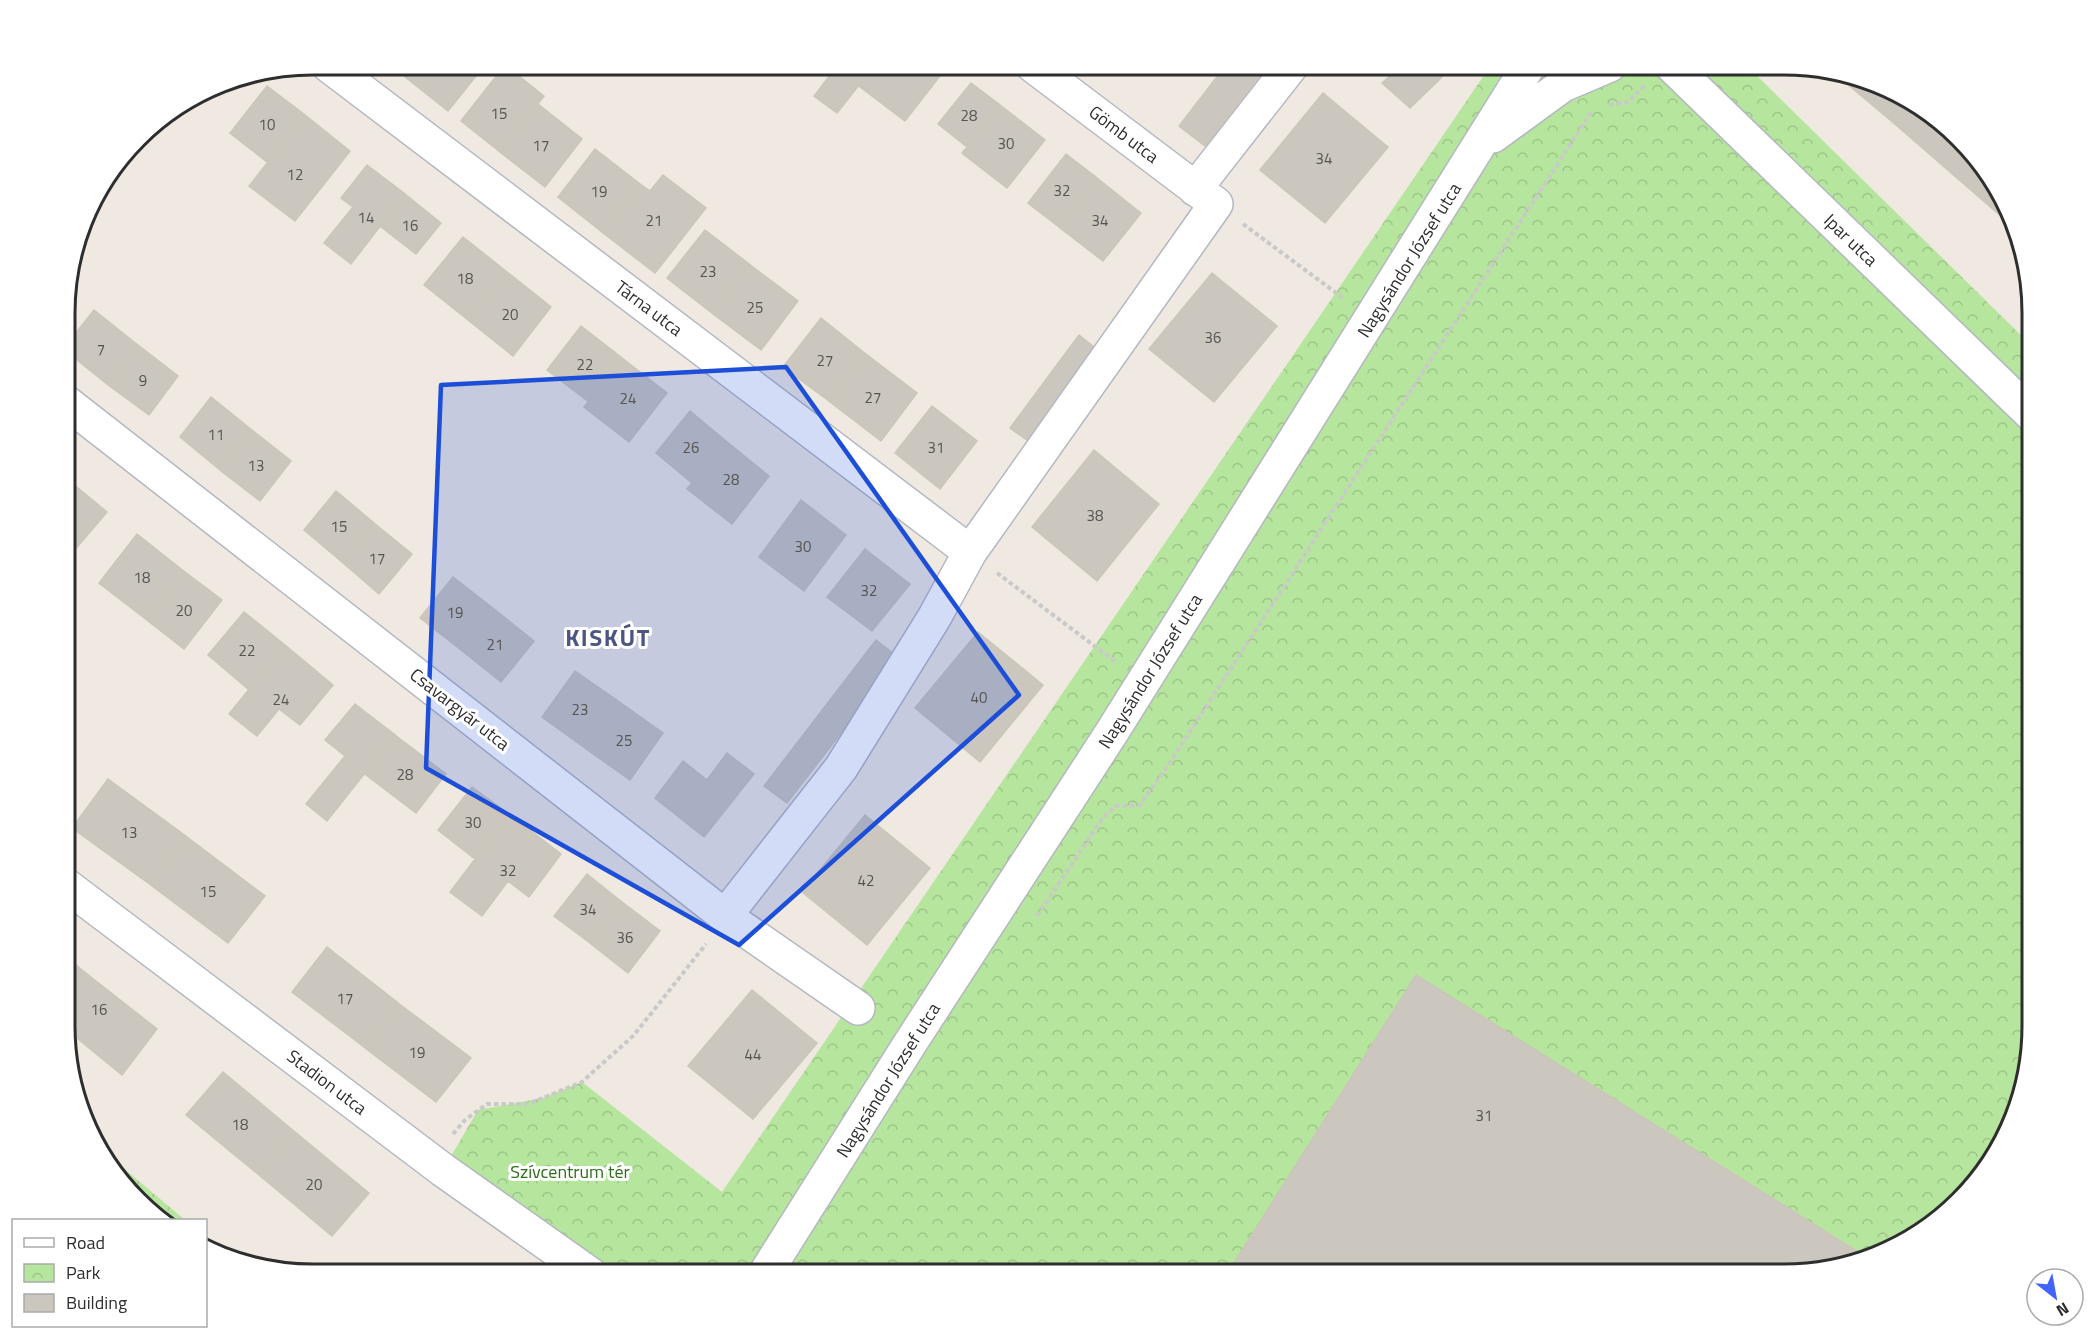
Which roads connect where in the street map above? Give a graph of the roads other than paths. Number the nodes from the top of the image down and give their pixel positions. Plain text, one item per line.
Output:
1 (342, 75) edge
2 (1046, 75) edge
3 (1285, 75) edge
4 (1523, 75) edge
5 (1585, 75) edge
6 (1682, 75) edge
7 (1482, 144) junction
8 (1206, 196) junction
9 (2022, 405) edge
10 (75, 409) edge
11 (970, 552) junction
12 (75, 892) edge
13 (725, 916) junction
14 (858, 1008) dead end
15 (576, 1264) edge
16 (771, 1264) edge

1 - 11 street, Tárna utca
2 - 8 street, Gömb utca
3 - 8 street
4 - 7 street, Nagysándor József utca
5 - 7 street
6 - 9 street, Ipar utca
7 - 16 street, Nagysándor József utca
8 - 11 street
10 - 13 street, Csavargyár utca
11 - 13 street
12 - 15 street, Stadion utca
13 - 14 street, Csavargyár utca

